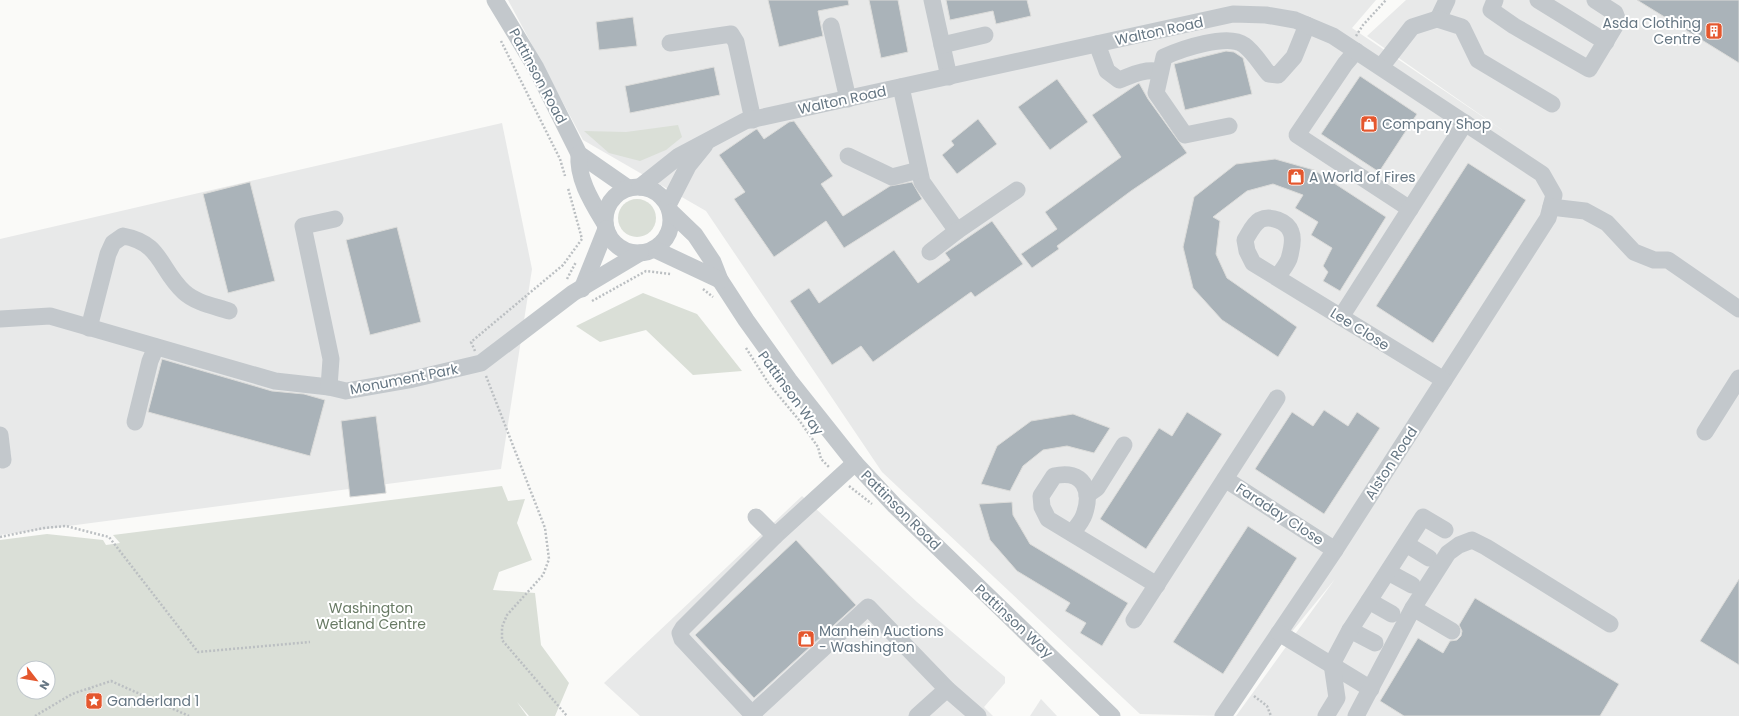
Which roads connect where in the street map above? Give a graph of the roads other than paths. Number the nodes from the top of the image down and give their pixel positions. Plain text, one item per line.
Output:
1 (495, 0) edge
2 (932, 0) edge
3 (1447, 0) edge
4 (1495, 0) edge
5 (1538, 0) edge
6 (1595, 0) edge
7 (1438, 19) junction
8 (1307, 25) junction
9 (831, 26) dead end
10 (985, 35) dead end
11 (1606, 42) junction
12 (670, 43) dead end
13 (1097, 44) junction
14 (942, 45) junction
15 (1352, 49) junction
16 (1381, 68) junction
17 (1160, 72) junction
18 (949, 77) junction
19 (901, 87) junction
20 (848, 99) junction
21 (1552, 104) dead end
22 (753, 120) junction
23 (1465, 123) junction
24 (1230, 126) dead end
25 (708, 142) junction
26 (579, 154) junction
27 (848, 156) dead end
28 (919, 170) junction
29 (634, 187) junction
30 (1018, 190) dead end
31 (1551, 206) junction
32 (669, 208) junction
33 (1410, 209) junction
34 (335, 219) dead end
35 (606, 226) junction
36 (957, 231) junction
37 (647, 251) junction
38 (930, 252) dead end
39 (1277, 277) dead end
40 (720, 280) junction
41 (581, 295) junction
42 (1739, 309) edge
43 (229, 311) dead end
44 (1341, 317) junction
45 (0, 319) edge
46 (89, 328) junction
47 (156, 347) junction
48 (1739, 378) edge
49 (1444, 380) junction
50 (329, 387) junction
51 (1277, 398) dead end
52 (135, 422) dead end
53 (1705, 432) dead end
54 (0, 435) edge
55 (1124, 445) dead end
56 (3, 460) dead end
57 (855, 463) junction
58 (1225, 479) junction
59 (1087, 494) junction
60 (756, 517) dead end
61 (1445, 530) dead end
62 (1072, 533) junction
63 (775, 536) junction
64 (1406, 544) junction
65 (1335, 550) junction
66 (1429, 558) dead end
67 (1388, 572) junction
68 (1157, 585) junction
69 (1412, 586) dead end
70 (1369, 601) junction
71 (1413, 608) junction
72 (1392, 614) dead end
73 (1134, 620) dead end
74 (1610, 624) dead end
75 (1350, 630) junction
76 (1452, 631) dead end
77 (1279, 633) junction
78 (1375, 643) dead end
79 (1332, 664) junction
80 (947, 689) junction
81 (1371, 689) junction
82 (973, 711) edge
83 (753, 715) edge
84 (917, 716) edge
85 (1112, 716) edge
86 (1223, 716) edge
87 (1326, 716) edge
88 (1356, 716) edge

1 - 26 street, Pattinson Road
2 - 14 street
3 - 7 street
4 - 11 street
5 - 11 street
6 - 11 street
7 - 16 street
7 - 21 street
8 - 13 street, Walton Road
8 - 15 street, Walton Road
8 - 17 street
9 - 20 street
10 - 14 street
12 - 22 street
13 - 17 street
13 - 18 street, Walton Road
14 - 18 street
15 - 16 street, Walton Road
15 - 33 street
16 - 23 street, Walton Road
17 - 24 street
18 - 19 street, Walton Road
19 - 20 street, Walton Road
19 - 28 street
20 - 22 street, Walton Road
22 - 25 street, Walton Road
23 - 31 street, Walton Road
23 - 33 street
25 - 29 street, Walton Road
25 - 32 street, Walton Road
26 - 29 street, Pattinson Road
26 - 35 street, Pattinson Road
27 - 28 street
28 - 36 street
29 - 32 street
29 - 35 street
30 - 36 street
31 - 42 street
31 - 49 street, Alston Road
32 - 37 street
32 - 40 street, Pattinson Road
33 - 44 street
34 - 50 street
35 - 37 street
35 - 41 street
36 - 38 street
37 - 40 street
37 - 41 street, Monument Park
39 - 44 street, Lee Close
40 - 57 street, Pattinson Road
41 - 50 street, Monument Park
43 - 46 street
44 - 49 street, Lee Close
45 - 46 street, Monument Park
46 - 47 street, Monument Park
47 - 50 street, Monument Park
47 - 52 street
48 - 53 street
49 - 65 street, Alston Road
51 - 58 street, Faraday Close
54 - 56 street
55 - 59 street
57 - 63 street
57 - 85 street, Pattinson Road
58 - 65 street, Faraday Close
58 - 68 street, Faraday Close
59 - 62 street
59 - 62 street
60 - 63 street
61 - 64 street
62 - 68 street
63 - 83 street
64 - 66 street
64 - 67 street
65 - 77 street, Alston Road
67 - 69 street
67 - 70 street
68 - 73 street, Faraday Close
70 - 72 street
70 - 75 street
71 - 74 street
71 - 76 street
71 - 81 street
75 - 78 street
75 - 79 street
77 - 79 street
77 - 86 street, Alston Road
79 - 81 street
79 - 87 street
80 - 82 street
80 - 83 street
80 - 84 street
81 - 88 street

